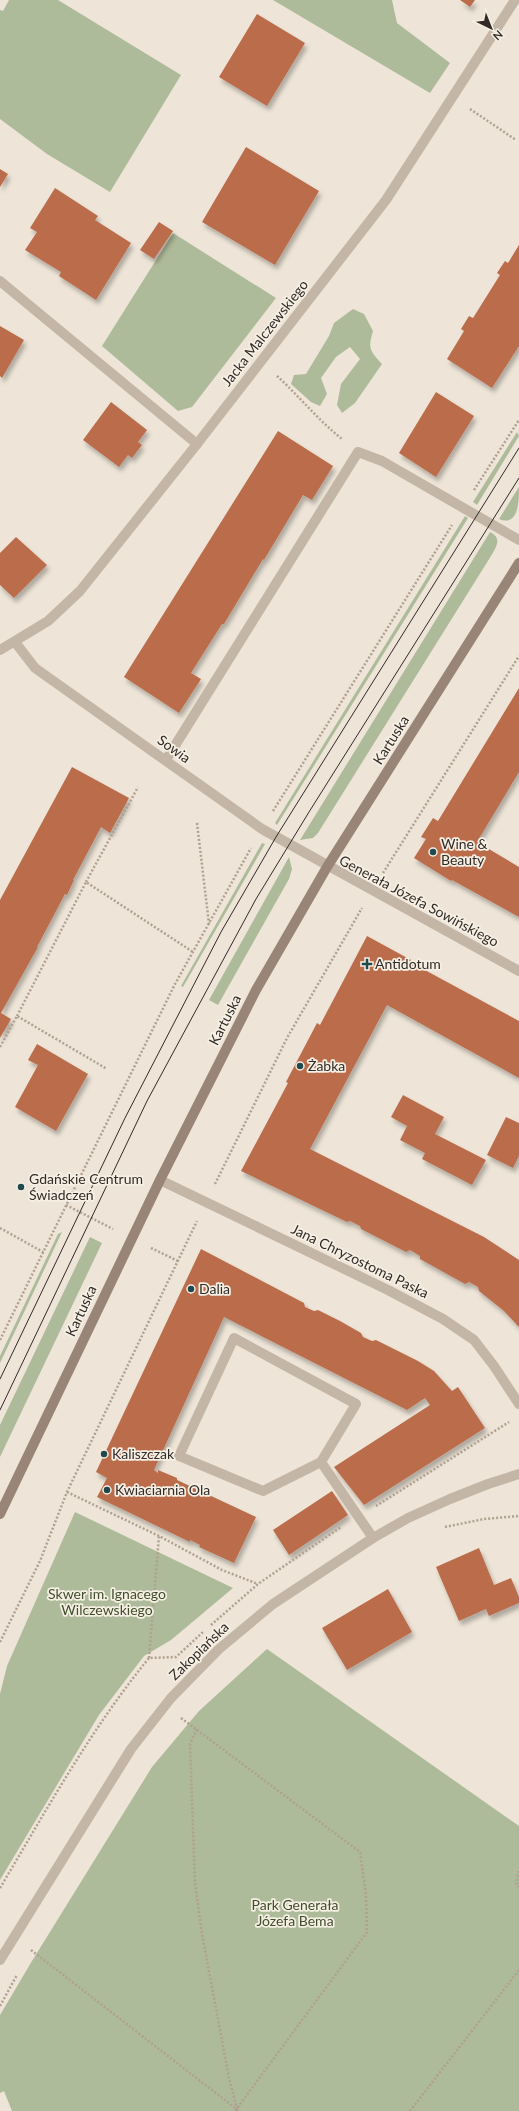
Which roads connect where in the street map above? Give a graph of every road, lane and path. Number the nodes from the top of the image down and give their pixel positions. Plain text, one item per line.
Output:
1 (515, 0) edge
2 (470, 109) dead end
3 (516, 140) dead end
4 (0, 281) edge
5 (276, 375) dead end
6 (519, 420) edge
7 (197, 444) junction
8 (358, 452) junction
9 (463, 508) junction
10 (519, 540) edge
11 (519, 565) edge
12 (15, 642) junction
13 (0, 650) edge
14 (519, 656) edge
15 (166, 760) junction
16 (138, 787) dead end
17 (197, 823) dead end
18 (262, 829) junction
19 (327, 867) junction
20 (86, 882) junction
21 (372, 889) junction
22 (209, 924) junction
23 (193, 952) junction
24 (519, 971) edge
25 (17, 1016) junction
26 (0, 1046) edge
27 (107, 1069) dead end
28 (160, 1180) junction
29 (215, 1184) dead end
30 (198, 1219) dead end
31 (0, 1228) edge
32 (43, 1252) junction
33 (0, 1340) edge
34 (519, 1404) edge
35 (504, 1417) dead end
36 (507, 1423) dead end
37 (321, 1462) junction
38 (519, 1474) edge
39 (67, 1492) junction
40 (3, 1497) edge
41 (0, 1514) edge
42 (519, 1516) edge
43 (442, 1528) dead end
44 (159, 1536) junction
45 (373, 1538) junction
46 (258, 1584) dead end
47 (0, 1642) edge
48 (149, 1658) dead end
49 (178, 1715) dead end
50 (197, 1729) junction
51 (519, 1871) edge
52 (519, 1887) edge
53 (35, 1943) dead end
54 (31, 1950) junction
55 (27, 1957) dead end
56 (0, 1960) edge
57 (20, 1970) dead end
58 (519, 1970) edge
59 (0, 2006) edge
60 (237, 2111) edge
61 (410, 2111) edge

1 - 7 street, Jacka Malczewskiego
2 - 3 path
4 - 7 street
5 - 8 path
6 - 9 path
7 - 12 street, Jacka Malczewskiego
8 - 9 street
8 - 15 street
9 - 10 street
9 - 18 path
11 - 19 main road, Kartuska
12 - 13 street, Jacka Malczewskiego
12 - 15 street, Sowia
14 - 21 path
15 - 18 street, Sowia
16 - 20 path
17 - 22 path
18 - 19 street, Sowia
18 - 22 path
19 - 21 street, Generała Józefa Sowińskiego
19 - 28 main road, Kartuska
20 - 23 path
20 - 25 path
21 - 24 street, Generała Józefa Sowińskiego
21 - 29 path
22 - 23 path
23 - 32 path
25 - 26 path
25 - 27 path
28 - 34 street, Jana Chryzostoma Paska
28 - 40 main road, Kartuska
30 - 39 path
31 - 32 path
32 - 33 path
35 - 36 path
37 - 37 street
37 - 45 street
38 - 45 street, Zakopiańska
39 - 44 path
39 - 47 path
40 - 41 main road, Kartuska
42 - 43 path
44 - 46 path
44 - 48 path
45 - 56 street, Zakopiańska
49 - 50 path
50 - 60 path
50 - 60 path
51 - 52 path
53 - 54 path
54 - 55 path
54 - 60 path
57 - 59 path
58 - 61 path

